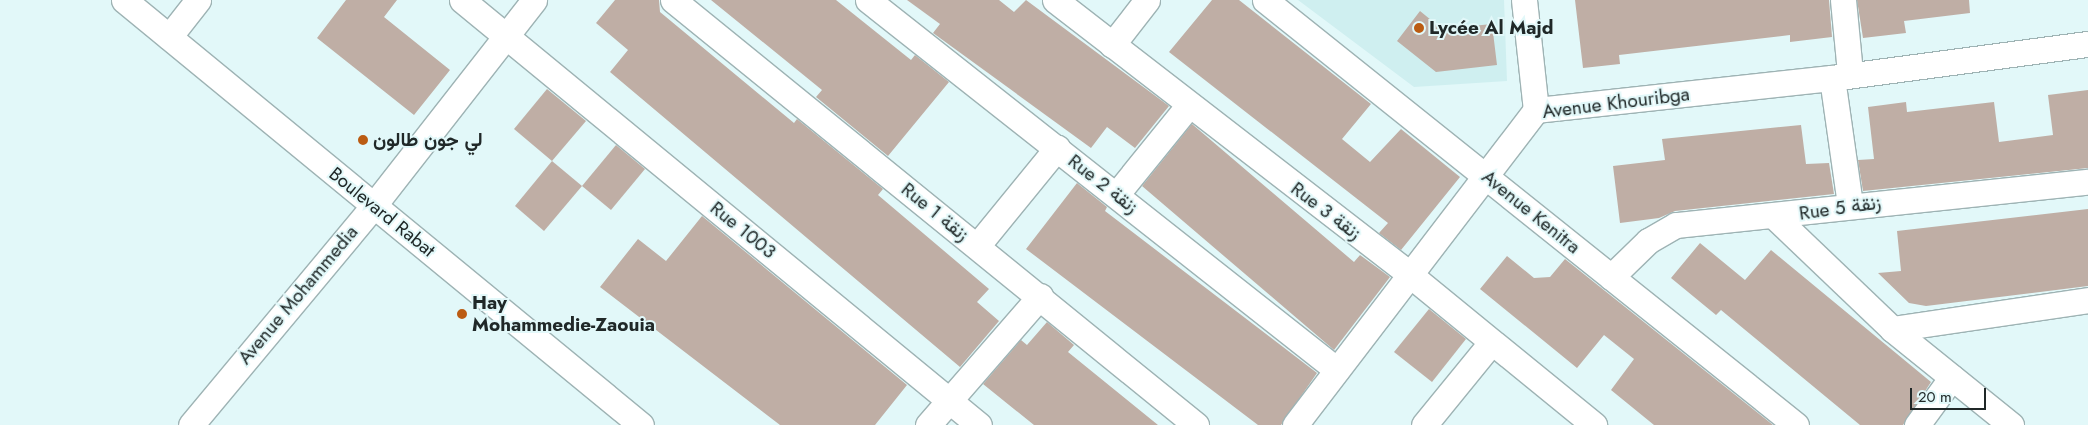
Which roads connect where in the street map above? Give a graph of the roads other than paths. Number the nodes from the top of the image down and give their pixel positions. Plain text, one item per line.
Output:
1 (124, 0) edge
2 (198, 0) edge
3 (462, 0) edge
4 (534, 0) edge
5 (672, 0) edge
6 (868, 0) edge
7 (1055, 0) edge
8 (1147, 0) edge
9 (1265, 0) edge
10 (1524, 0) edge
11 (1843, 0) edge
12 (506, 36) junction
13 (169, 37) junction
14 (2088, 44) edge
15 (1112, 45) junction
16 (1841, 76) junction
17 (1188, 106) junction
18 (1536, 110) junction
19 (1057, 148) junction
20 (1486, 174) junction
21 (2088, 182) edge
22 (1116, 195) junction
23 (374, 205) junction
24 (1850, 205) junction
25 (1775, 217) junction
26 (978, 246) junction
27 (1409, 274) junction
28 (1610, 276) junction
29 (1040, 296) junction
30 (2088, 300) edge
31 (1892, 329) junction
32 (1490, 344) junction
33 (1337, 370) junction
34 (1952, 377) junction
35 (950, 399) junction
36 (191, 425) edge
37 (641, 425) edge
38 (928, 425) edge
39 (979, 425) edge
40 (1196, 425) edge
41 (1295, 425) edge
42 (1424, 425) edge
43 (1594, 425) edge
44 (1796, 425) edge
45 (1917, 425) edge
46 (2011, 425) edge

1 - 13 street, Boulevard Rabat
2 - 13 street
3 - 12 street, Rue 1003
4 - 12 street, Avenue Mohammedia
5 - 26 street, Rue 1 زنقة
6 - 19 street, Rue 2 زنقة
7 - 15 street, Rue 3 زنقة
8 - 15 street
9 - 20 street, Avenue Kenitra
10 - 18 street
11 - 16 street
12 - 23 street, Avenue Mohammedia
12 - 35 street, Rue 1003
13 - 23 street, Boulevard Rabat
14 - 16 street, Avenue Khouribga
15 - 17 street, Rue 3 زنقة
16 - 18 street, Avenue Khouribga
16 - 24 street
17 - 22 street
17 - 27 street, Rue 3 زنقة
18 - 20 street, Avenue Khouribga
19 - 22 street, Rue 2 زنقة
19 - 26 street
20 - 27 street, Avenue Khouribga
20 - 28 street, Avenue Kenitra
21 - 24 street, Rue 5 زنقة
22 - 33 street, Rue 2 زنقة
23 - 36 street, Avenue Mohammedia
23 - 37 street, Boulevard Rabat
24 - 25 street, Rue 5 زنقة
25 - 28 street, Rue 5 زنقة
25 - 31 street
26 - 29 street, Rue 1 زنقة
27 - 32 street, Rue 3 زنقة
27 - 33 street, Avenue Khouribga
28 - 44 street, Avenue Kenitra
29 - 35 street
29 - 40 street, Rue 1 زنقة
30 - 31 street
31 - 34 street
32 - 42 street
32 - 43 street, Rue 3 زنقة
33 - 41 street, Avenue Khouribga
34 - 45 street
34 - 46 street
35 - 38 street
35 - 39 street, Rue 1003

